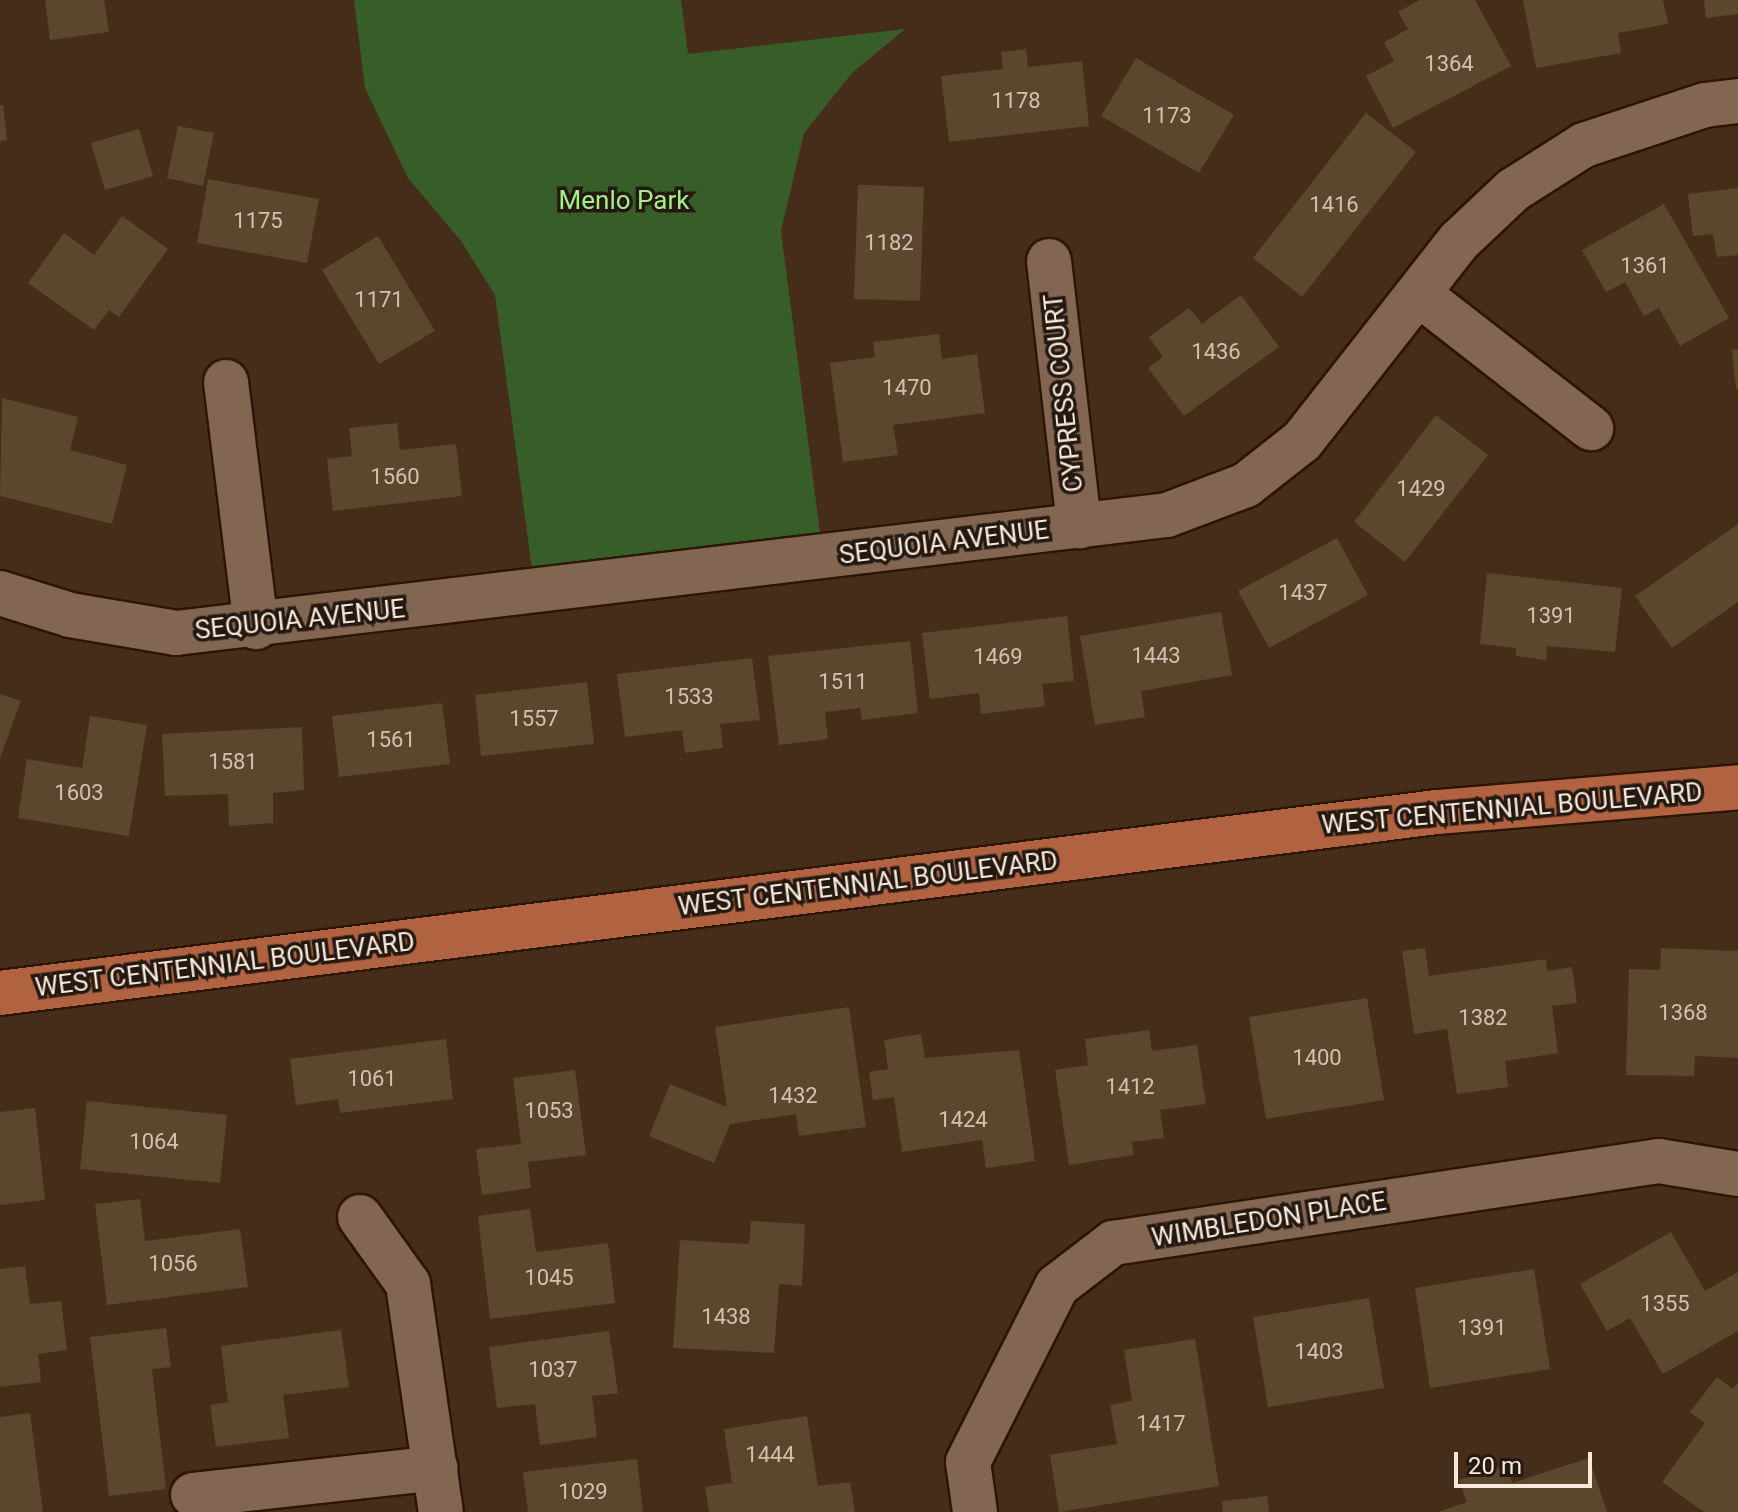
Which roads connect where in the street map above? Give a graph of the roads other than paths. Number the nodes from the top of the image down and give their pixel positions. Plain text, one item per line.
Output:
1 (1738, 101) edge
2 (1049, 261) dead end
3 (1420, 295) junction
4 (226, 382) dead end
5 (1591, 428) dead end
6 (1079, 526) junction
7 (0, 593) edge
8 (256, 627) junction
9 (1738, 787) edge
10 (0, 993) edge
11 (1738, 1174) edge
12 (360, 1217) dead end
13 (436, 1468) junction
14 (193, 1495) dead end
15 (441, 1512) edge
16 (975, 1512) edge

1 - 3 street, SEQUOIA AVENUE
2 - 6 street, CYPRESS COURT
3 - 5 street
3 - 6 street, SEQUOIA AVENUE
4 - 8 street
6 - 8 street, SEQUOIA AVENUE
7 - 8 street, SEQUOIA AVENUE
9 - 10 main road, WEST CENTENNIAL BOULEVARD
11 - 16 street, WIMBLEDON PLACE
12 - 13 street
13 - 14 street
13 - 15 street

